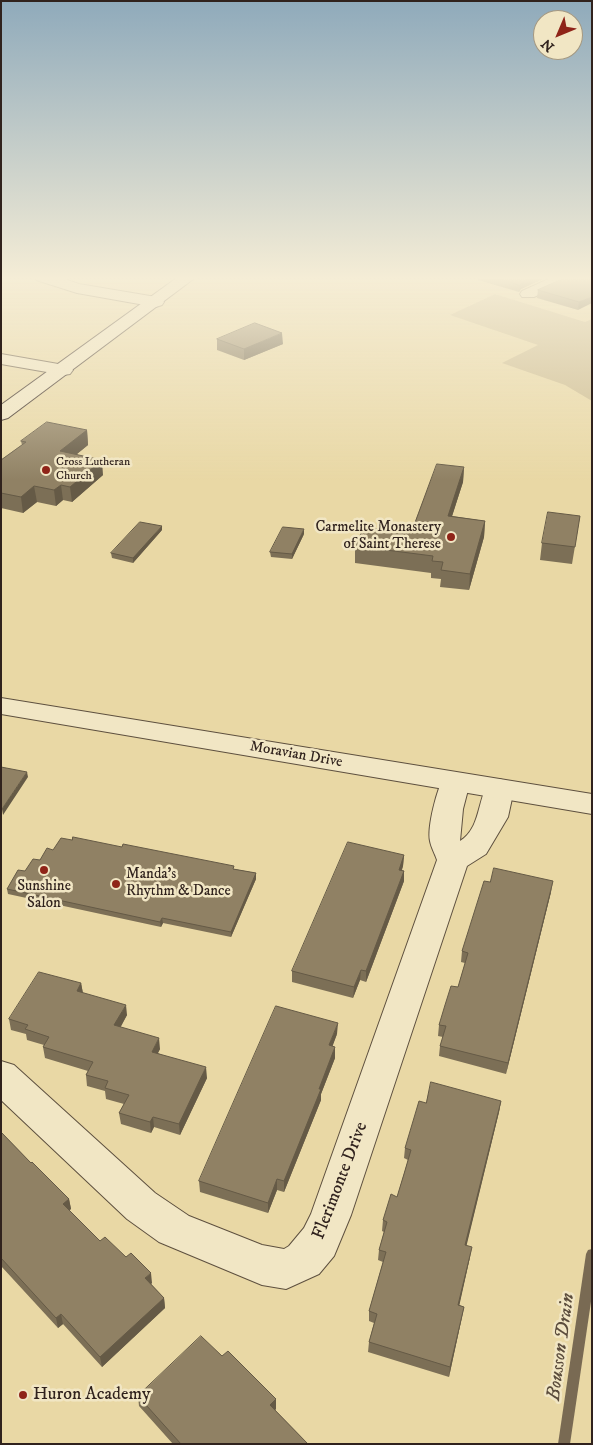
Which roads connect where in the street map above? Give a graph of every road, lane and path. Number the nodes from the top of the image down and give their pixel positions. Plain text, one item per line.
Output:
1 (99, 344) edge
2 (1, 359) edge
3 (64, 370) junction
4 (1, 414) edge
5 (1, 706) edge
6 (455, 782) junction
7 (499, 789) junction
8 (592, 804) edge
9 (453, 860) junction
10 (1, 1076) edge

1 - 3 street
2 - 3 street
3 - 4 street
5 - 6 street, Moravian Drive
6 - 7 street, Moravian Drive
6 - 9 street
7 - 8 street, Moravian Drive
7 - 9 street
9 - 10 street, Flerimonte Drive

